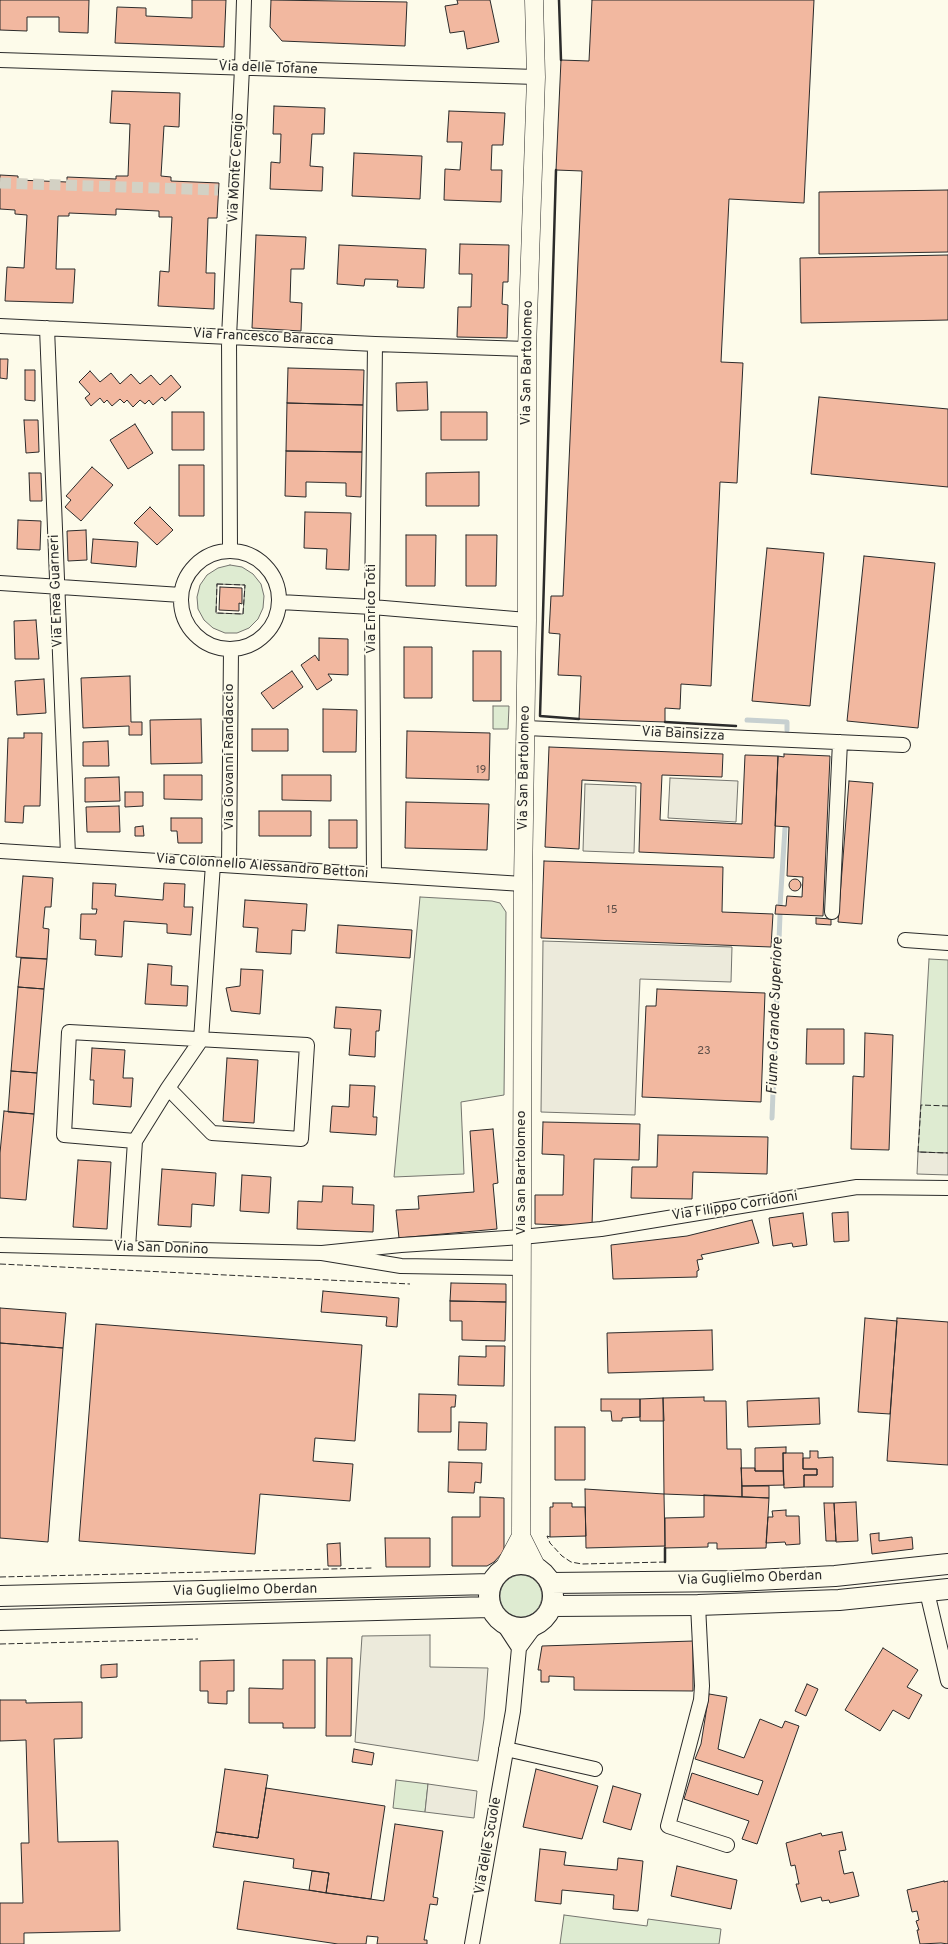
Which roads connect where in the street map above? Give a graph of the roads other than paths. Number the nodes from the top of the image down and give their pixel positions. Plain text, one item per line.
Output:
1 (244, 0) edge
2 (534, 0) edge
3 (0, 60) edge
4 (242, 68) junction
5 (536, 77) junction
6 (0, 326) edge
7 (47, 328) junction
8 (229, 337) junction
9 (375, 344) junction
10 (527, 349) junction
11 (230, 550) junction
12 (0, 583) edge
13 (57, 587) junction
14 (181, 595) junction
15 (280, 602) junction
16 (372, 607) junction
17 (527, 620) junction
18 (230, 649) junction
19 (526, 728) junction
20 (840, 742) junction
21 (903, 746) dead end
22 (0, 851) edge
23 (68, 855) junction
24 (213, 864) junction
25 (230, 865) junction
26 (374, 874) junction
27 (523, 884) junction
28 (832, 912) dead end
29 (905, 940) dead end
30 (948, 943) edge
31 (201, 1040) junction
32 (168, 1088) junction
33 (135, 1141) junction
34 (948, 1188) edge
35 (522, 1237) junction
36 (0, 1244) edge
37 (128, 1248) junction
38 (322, 1254) junction
39 (522, 1268) junction
40 (521, 1536) junction
41 (948, 1564) edge
42 (504, 1568) junction
43 (537, 1568) junction
44 (551, 1583) junction
45 (491, 1584) junction
46 (948, 1589) edge
47 (927, 1592) junction
48 (0, 1596) edge
49 (698, 1605) junction
50 (552, 1606) junction
51 (496, 1615) junction
52 (0, 1620) edge
53 (536, 1625) junction
54 (519, 1648) junction
55 (948, 1681) edge
56 (506, 1749) junction
57 (594, 1769) dead end
58 (727, 1845) dead end
59 (472, 1944) edge

1 - 4 street, Via Monte Cengio
2 - 5 street, Via San Bartolomeo
3 - 4 street, Via delle Tofane
4 - 5 street, Via delle Tofane
4 - 8 street, Via Monte Cengio
5 - 10 street, Via San Bartolomeo
6 - 7 street, Via Francesco Baracca
7 - 8 street, Via Francesco Baracca
7 - 13 street, Via Enea Guarneri
8 - 9 street, Via Francesco Baracca
8 - 11 street
9 - 10 street, Via Francesco Baracca
9 - 16 street, Via Enrico Toti
10 - 17 street, Via San Bartolomeo
11 - 14 street
11 - 15 street
12 - 13 street
13 - 14 street
13 - 23 street, Via Enea Guarneri
14 - 18 street
15 - 16 street
15 - 18 street
16 - 17 street
16 - 26 street, Via Enrico Toti
17 - 19 street, Via San Bartolomeo
18 - 25 street, Via Giovanni Randaccio
19 - 20 street, Via Bainsizza
19 - 27 street, Via San Bartolomeo
20 - 21 street, Via Bainsizza
20 - 28 street
22 - 23 street, Via Colonnello Alessandro Bettoni
23 - 24 street, Via Colonnello Alessandro Bettoni
24 - 25 street, Via Colonnello Alessandro Bettoni
24 - 31 street
25 - 26 street, Via Colonnello Alessandro Bettoni
26 - 27 street, Via Colonnello Alessandro Bettoni
27 - 35 street, Via San Bartolomeo
29 - 30 street
31 - 32 street
31 - 32 street
31 - 33 street
32 - 33 street
33 - 37 street
34 - 35 street, Via Filippo Corridoni
35 - 38 street, Via San Donino
35 - 39 street, Via San Bartolomeo
36 - 37 street, Via San Donino
37 - 38 street, Via San Donino
38 - 39 street, Via San Donino
39 - 40 street, Via San Bartolomeo
40 - 42 street, Via San Bartolomeo
40 - 43 street, Via San Bartolomeo
41 - 44 main road, Via Guglielmo Oberdan
42 - 43 main road
42 - 45 main road
43 - 44 main road
44 - 50 main road
45 - 48 main road, Via Guglielmo Oberdan
45 - 51 main road
46 - 47 main road, Via Guglielmo Oberdan
47 - 49 main road, Via Guglielmo Oberdan
47 - 55 street
49 - 50 main road, Via Guglielmo Oberdan
49 - 58 street, Via Guglielmo Oberdan
50 - 53 main road
51 - 52 main road, Via Guglielmo Oberdan
51 - 53 main road, Via Guglielmo Oberdan
51 - 54 street
53 - 54 street
54 - 56 street, Via delle Scuole
56 - 57 street
56 - 59 street, Via delle Scuole

